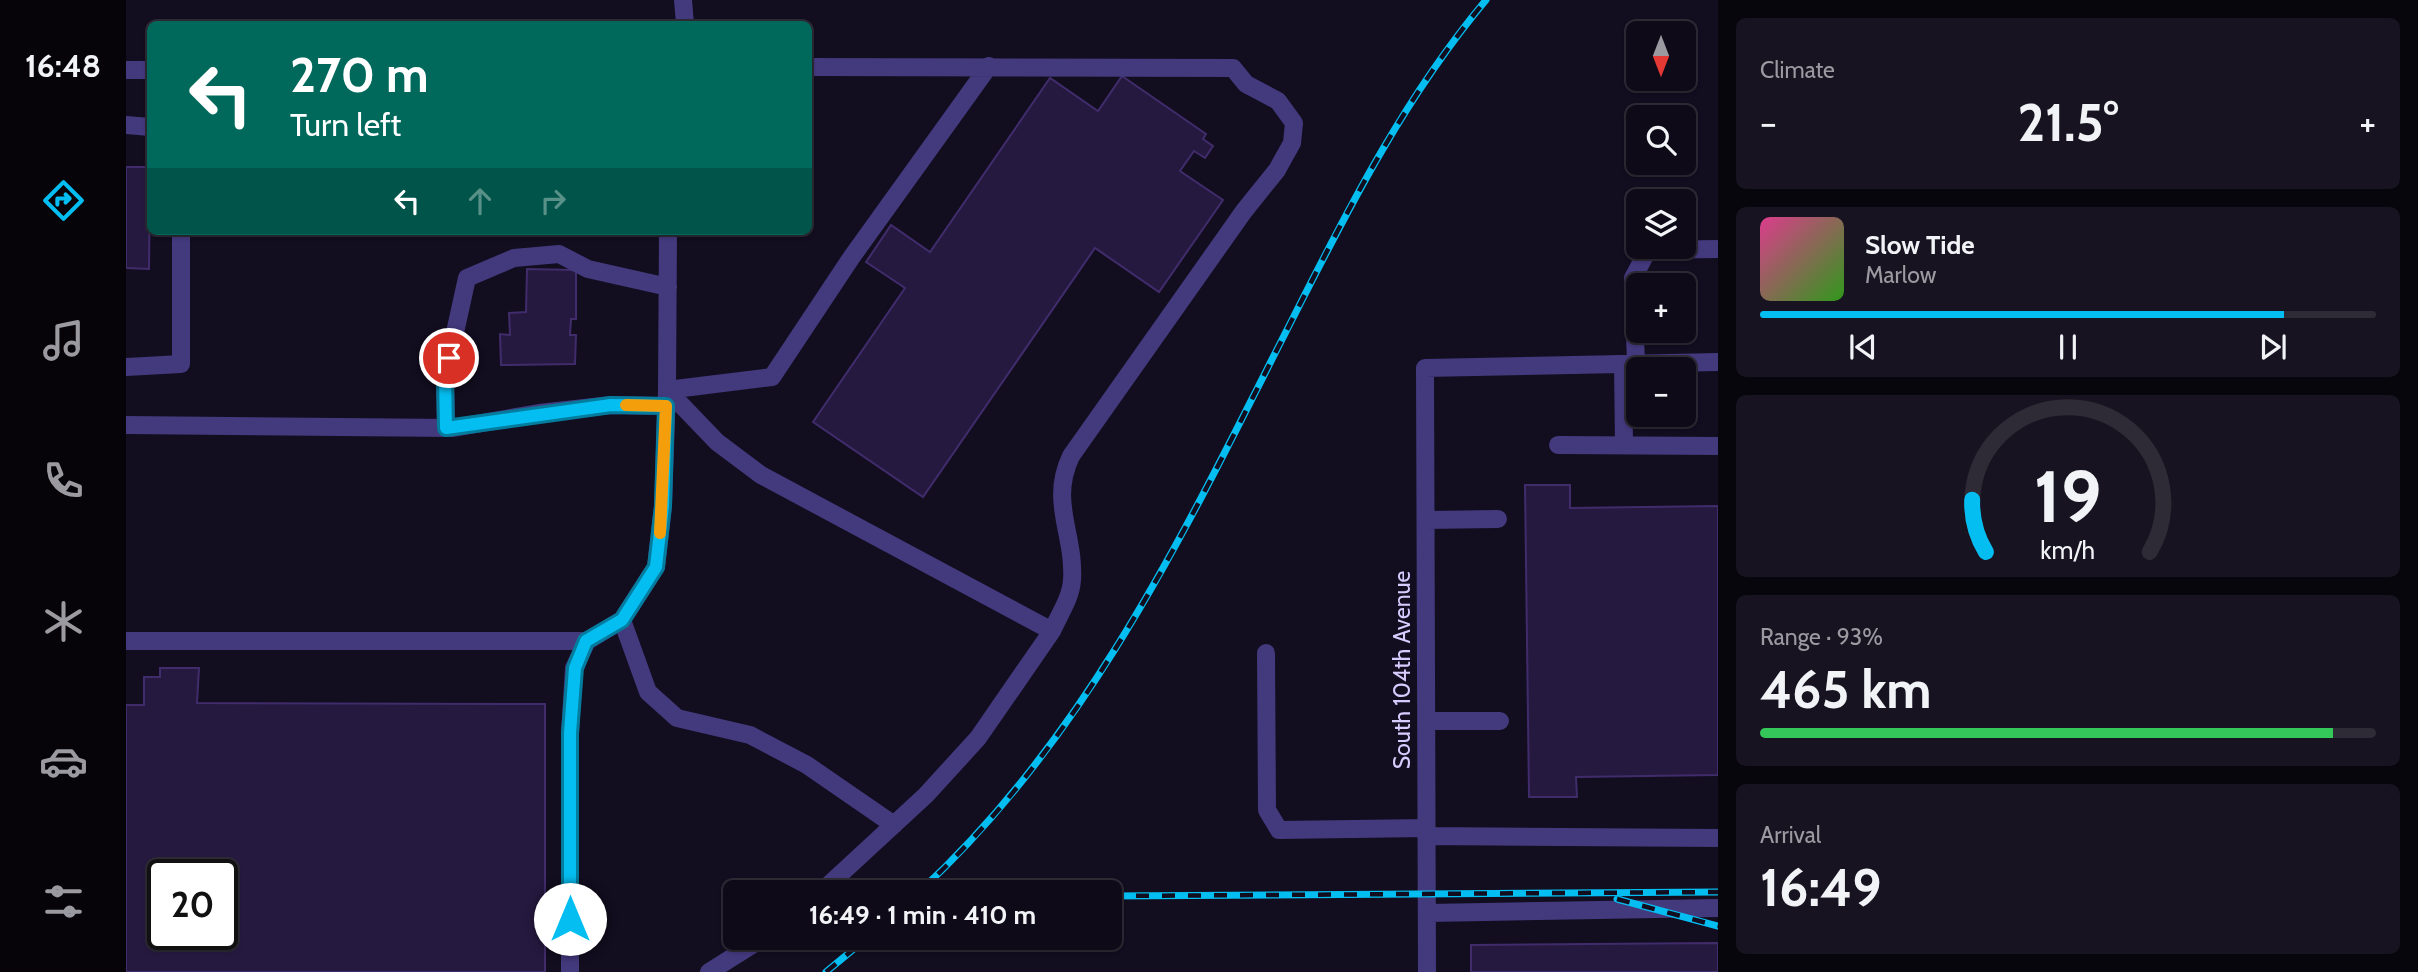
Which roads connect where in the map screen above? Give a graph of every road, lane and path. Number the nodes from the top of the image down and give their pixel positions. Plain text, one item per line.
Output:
1 (683, 0) edge
2 (685, 21) edge
3 (989, 66) junction
4 (812, 67) edge
5 (126, 70) edge
6 (147, 70) edge
7 (126, 125) edge
8 (147, 127) edge
9 (181, 235) edge
10 (668, 235) edge
11 (1718, 249) edge
12 (668, 287) junction
13 (1630, 357) edge
14 (1696, 362) edge
15 (1718, 362) edge
16 (1626, 364) edge
17 (126, 367) edge
18 (667, 398) junction
19 (1626, 418) edge
20 (126, 425) edge
21 (446, 428) junction
22 (1558, 445) dead end
23 (1624, 445) junction
24 (1718, 446) edge
25 (1498, 519) dead end
26 (1426, 520) junction
27 (622, 620) junction
28 (1052, 631) junction
29 (126, 641) edge
30 (586, 641) junction
31 (1266, 653) dead end
32 (1427, 721) junction
33 (1500, 721) dead end
34 (894, 825) junction
35 (1427, 832) junction
36 (1718, 838) edge
37 (834, 880) edge
38 (1718, 908) edge
39 (1428, 913) junction
40 (744, 950) edge
41 (570, 972) edge
42 (709, 972) edge
43 (1427, 972) edge

1 - 2 street
3 - 4 street
3 - 18 street
3 - 28 street
5 - 6 street
7 - 8 street
9 - 17 street
10 - 12 street
11 - 13 street
12 - 18 street
12 - 21 street
14 - 15 street
16 - 26 street, South 104th Avenue
18 - 21 street
18 - 27 street
18 - 28 street
19 - 23 street
20 - 21 street
22 - 23 street
23 - 24 street
25 - 26 street
26 - 32 street, South 104th Avenue
27 - 30 street
27 - 34 street
28 - 34 street
29 - 30 street
30 - 41 street
31 - 35 street
32 - 33 street
32 - 35 street, South 104th Avenue
34 - 37 street
35 - 36 street
35 - 39 street, South 104th Avenue
38 - 39 street
39 - 43 street, South 104th Avenue
40 - 42 street

